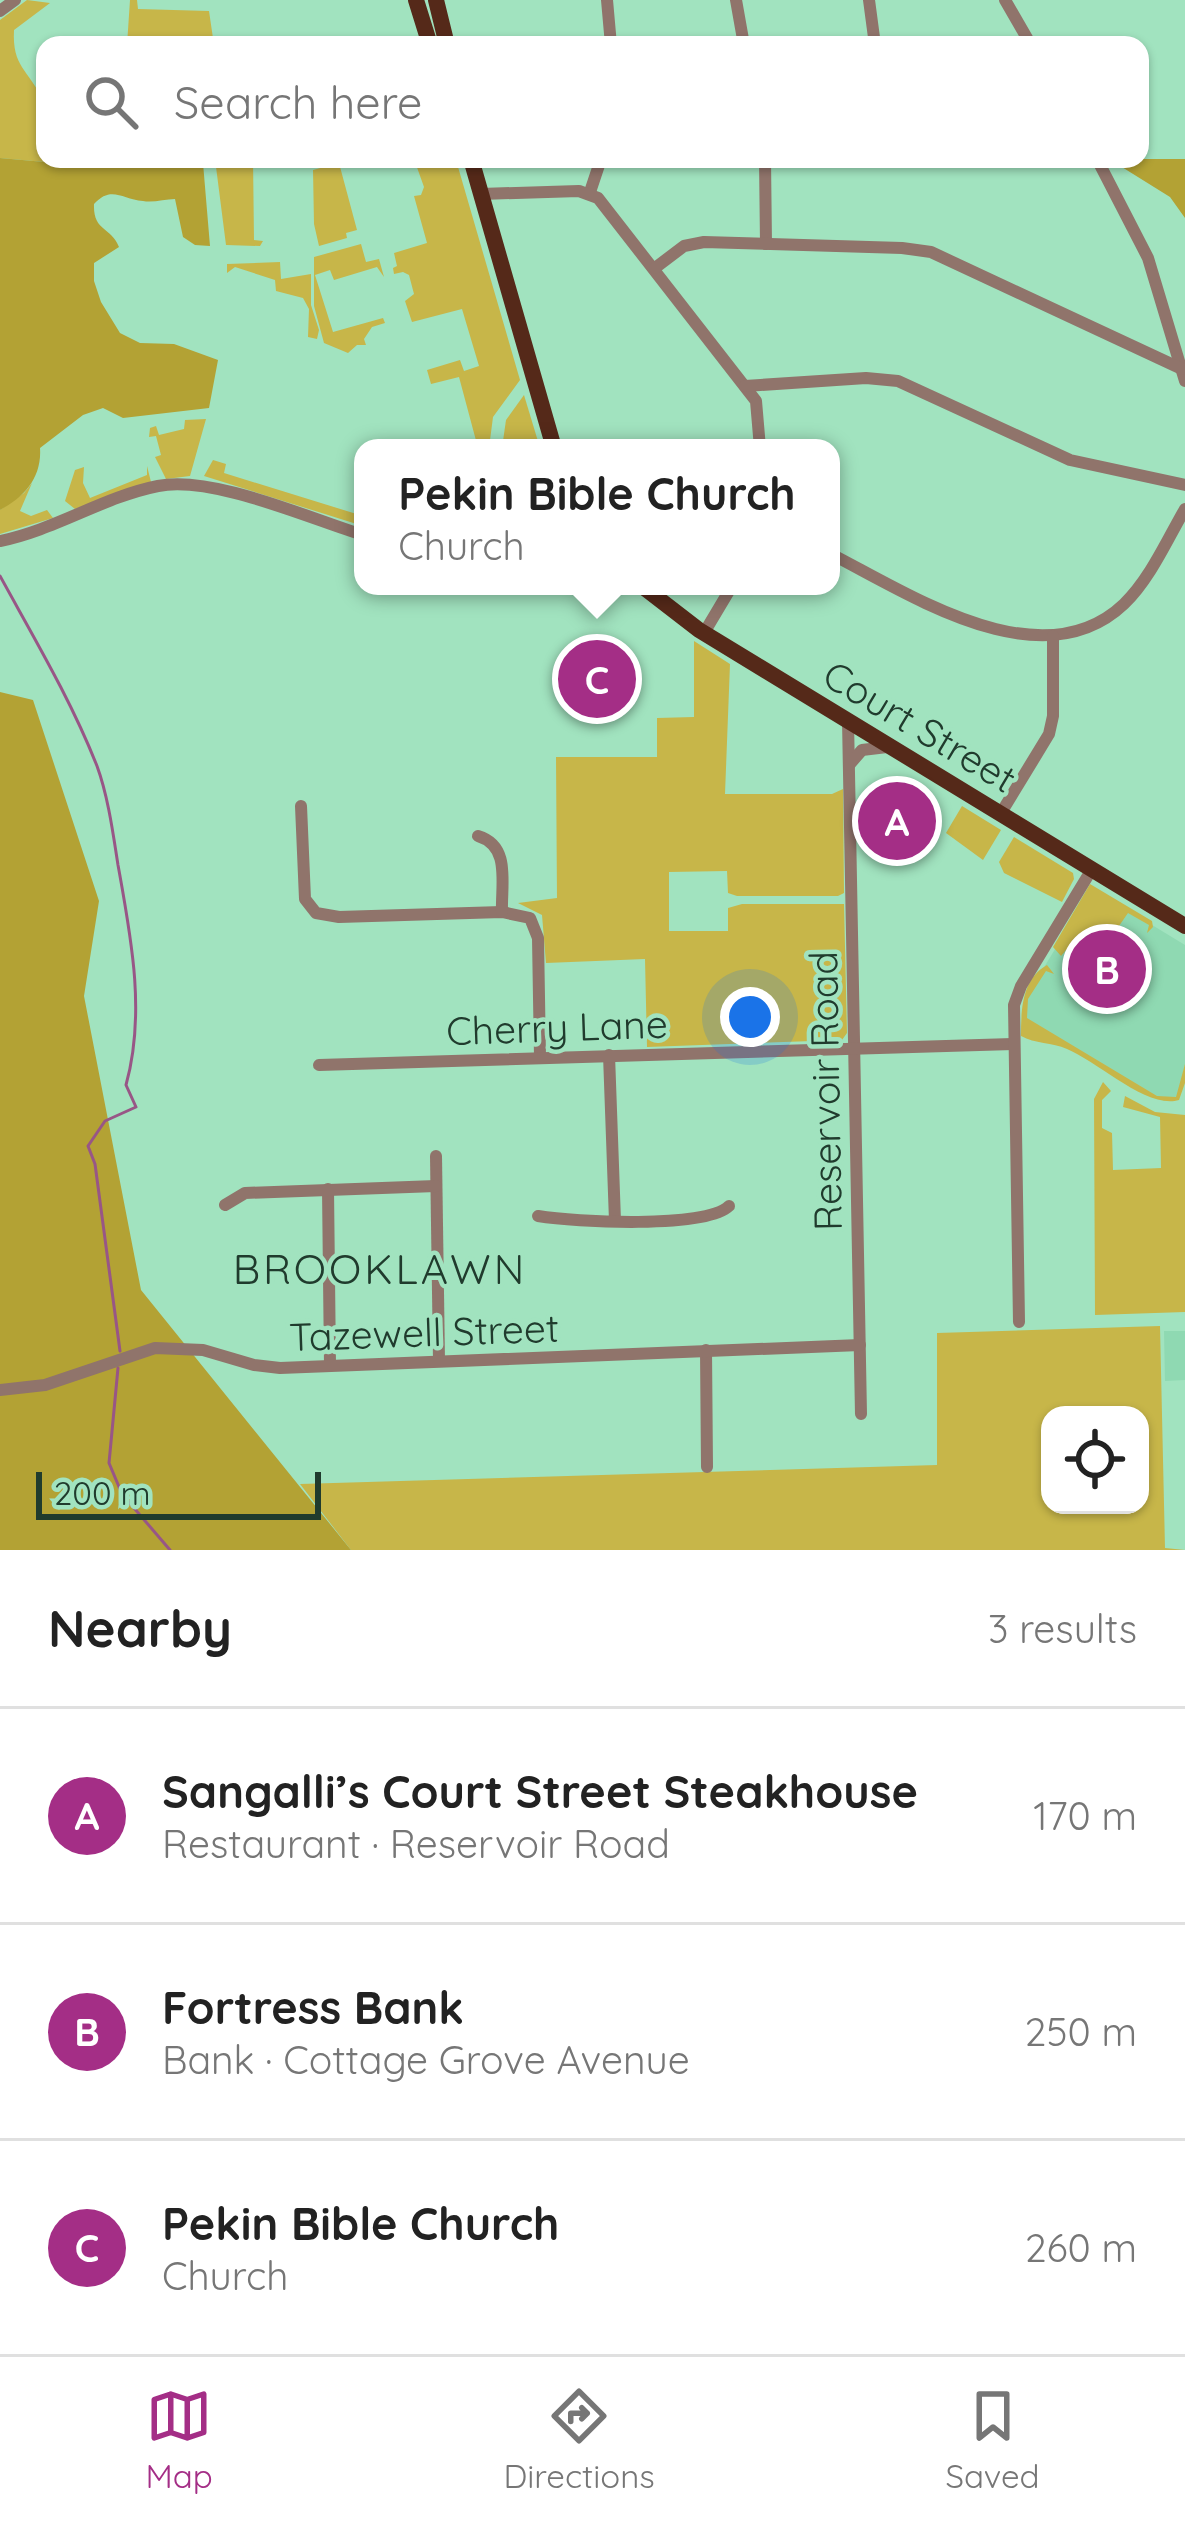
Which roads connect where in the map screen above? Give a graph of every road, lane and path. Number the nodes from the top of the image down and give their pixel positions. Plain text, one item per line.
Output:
1 (15, 0) edge
2 (416, 0) edge
3 (436, 0) edge
4 (607, 0) edge
5 (736, 0) edge
6 (869, 0) edge
7 (1005, 0) edge
8 (0, 11) edge
9 (427, 36) edge
10 (445, 36) edge
11 (609, 36) edge
12 (742, 36) edge
13 (874, 36) edge
14 (1026, 36) edge
15 (474, 168) edge
16 (598, 168) edge
17 (765, 168) edge
18 (1102, 168) edge
19 (590, 192) junction
20 (481, 194) junction
21 (766, 244) junction
22 (655, 268) junction
23 (1183, 375) edge
24 (745, 386) junction
25 (551, 439) edge
26 (759, 439) edge
27 (1185, 485) edge
28 (1185, 509) edge
29 (354, 532) edge
30 (0, 541) edge
31 (840, 558) edge
32 (653, 595) edge
33 (727, 595) edge
34 (704, 632) junction
35 (1053, 636) junction
36 (848, 720) junction
37 (896, 749) junction
38 (849, 766) junction
39 (302, 806) dead end
40 (1001, 813) junction
41 (478, 836) dead end
42 (1092, 869) junction
43 (502, 912) junction
44 (1180, 924) edge
45 (1013, 1044) junction
46 (855, 1047) junction
47 (609, 1055) junction
48 (540, 1057) junction
49 (319, 1065) dead end
50 (436, 1156) dead end
51 (436, 1186) junction
52 (328, 1189) junction
53 (226, 1204) dead end
54 (729, 1206) dead end
55 (538, 1216) dead end
56 (616, 1221) junction
57 (1018, 1322) dead end
58 (860, 1345) junction
59 (706, 1350) junction
60 (439, 1360) junction
61 (330, 1365) junction
62 (0, 1390) edge
63 (861, 1414) dead end
64 (707, 1467) dead end

1 - 8 street
2 - 9 main road
3 - 10 main road
4 - 11 street
5 - 12 street
6 - 13 street
7 - 14 street
15 - 20 main road
16 - 19 street
17 - 21 street
18 - 23 street
19 - 20 street
19 - 22 street
20 - 25 main road
21 - 22 street
21 - 23 street
22 - 24 street
24 - 26 street
24 - 27 street
28 - 35 street
29 - 30 street
31 - 35 street
32 - 34 main road, Court Street
33 - 34 street
34 - 36 main road, Court Street
35 - 40 street
36 - 37 main road, Court Street
36 - 38 street, Reservoir Road
37 - 38 street
37 - 40 main road, Court Street
38 - 46 street, Reservoir Road
39 - 43 street
40 - 42 main road, Court Street
41 - 43 street
42 - 44 main road, Court Street
42 - 45 street
43 - 48 street
45 - 46 street, Cherry Lane
45 - 57 street
46 - 47 street, Cherry Lane
46 - 58 street, Reservoir Road
47 - 48 street, Cherry Lane
47 - 56 street
48 - 49 street, Cherry Lane
50 - 51 street
51 - 52 street
51 - 60 street
52 - 53 street
52 - 61 street
54 - 56 street
55 - 56 street
58 - 59 street, Tazewell Street
58 - 63 street, Reservoir Road
59 - 60 street, Tazewell Street
59 - 64 street
60 - 61 street, Tazewell Street
61 - 62 street, Tazewell Street

